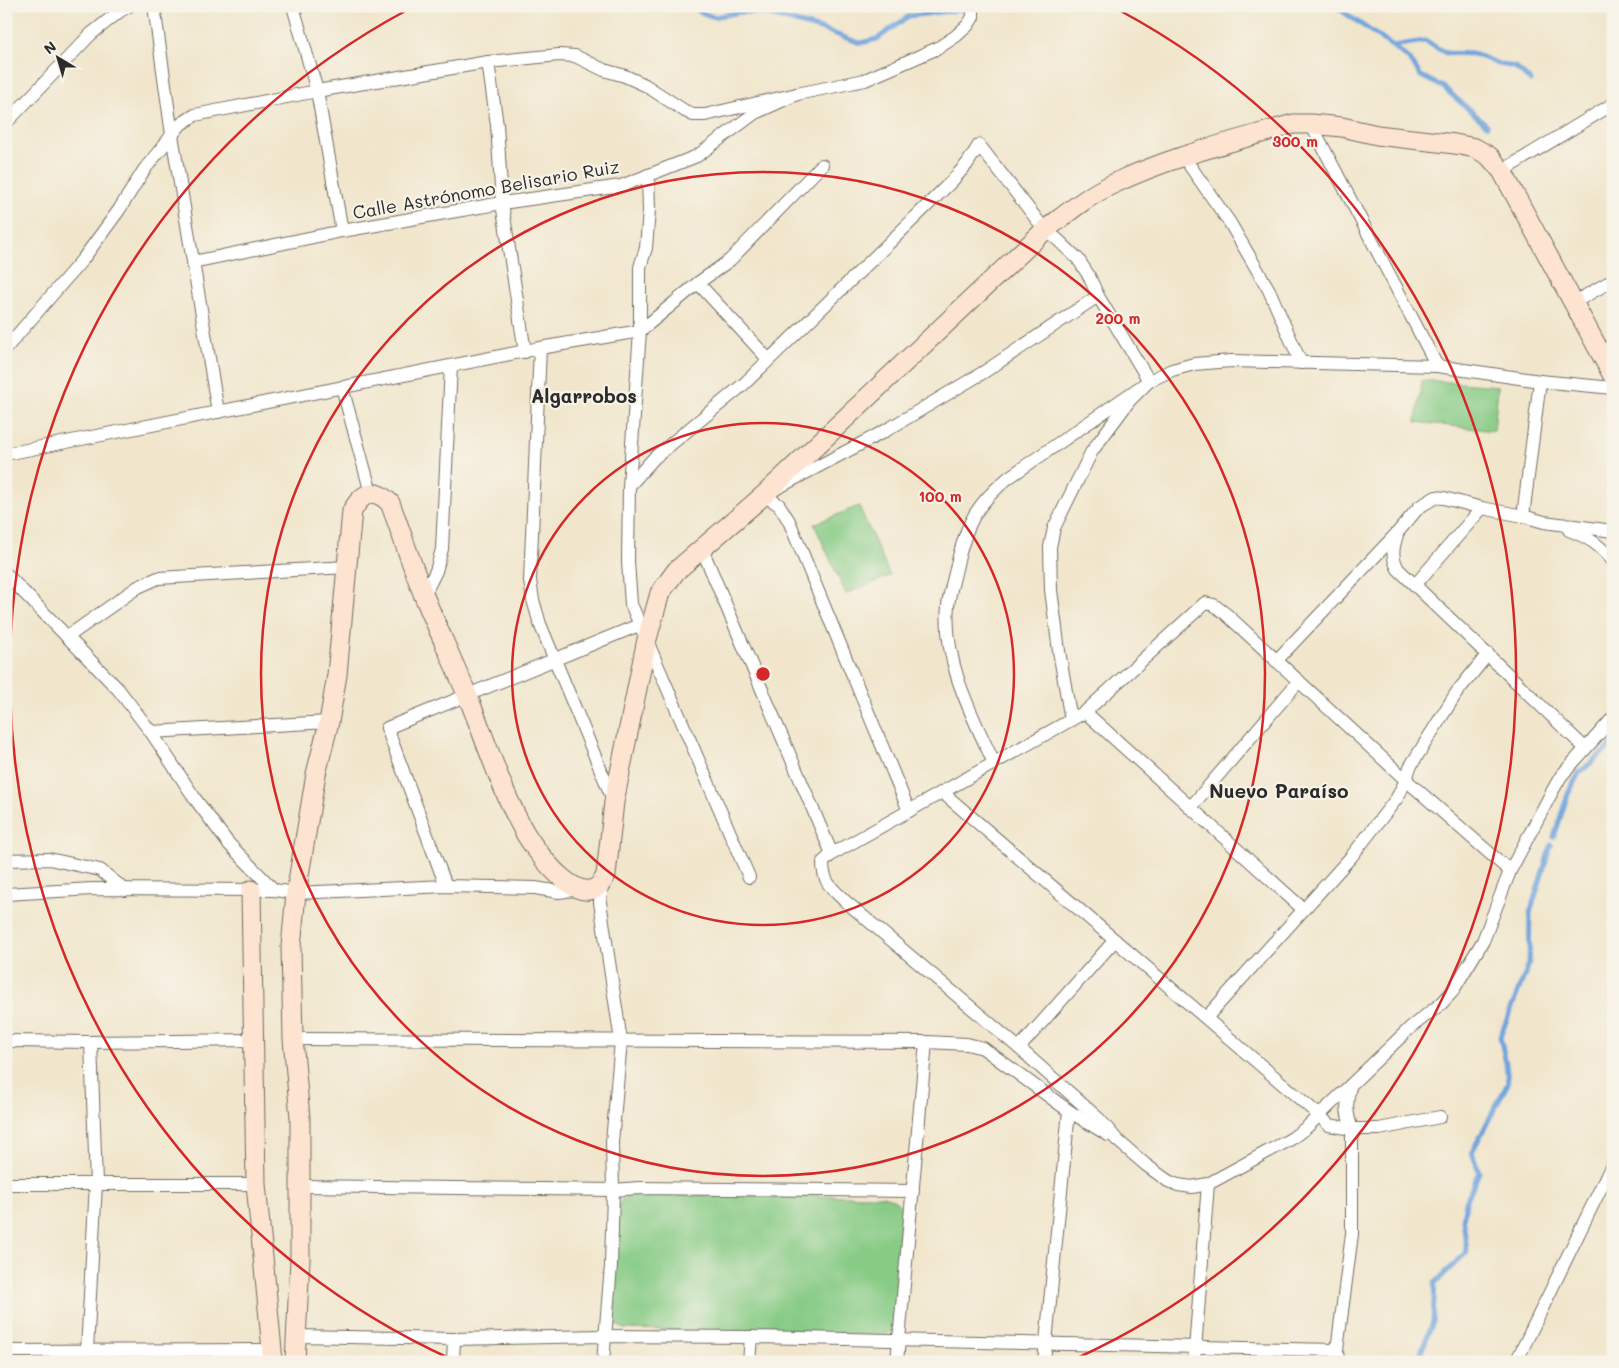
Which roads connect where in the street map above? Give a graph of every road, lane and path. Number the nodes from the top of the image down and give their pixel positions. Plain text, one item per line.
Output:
1 (128, 6) edge
2 (154, 6) edge
3 (293, 6) edge
4 (973, 6) edge
5 (488, 62) junction
6 (317, 91) junction
7 (797, 94) junction
8 (1613, 104) edge
9 (6, 123) edge
10 (1311, 124) junction
11 (172, 134) junction
12 (1183, 156) junction
13 (822, 165) dead end
14 (144, 170) junction
15 (1502, 171) junction
16 (648, 175) junction
17 (179, 177) junction
18 (502, 203) junction
19 (1045, 230) junction
20 (342, 231) junction
21 (193, 262) junction
22 (1613, 280) edge
23 (698, 283) junction
24 (1098, 296) junction
25 (1573, 303) junction
26 (640, 331) junction
27 (6, 348) edge
28 (540, 348) junction
29 (525, 352) junction
30 (768, 359) junction
31 (1301, 363) junction
32 (451, 366) junction
33 (1437, 366) junction
34 (1613, 376) edge
35 (1149, 381) junction
36 (1540, 381) junction
37 (342, 388) junction
38 (1613, 388) edge
39 (218, 412) junction
40 (6, 454) edge
41 (628, 486) junction
42 (371, 493) junction
43 (764, 495) junction
44 (1482, 508) junction
45 (1523, 516) junction
46 (1544, 522) junction
47 (1613, 531) edge
48 (1398, 532) junction
49 (702, 549) junction
50 (1613, 561) edge
51 (347, 567) junction
52 (6, 574) edge
53 (1415, 585) junction
54 (424, 595) junction
55 (643, 632) junction
56 (67, 637) junction
57 (1488, 654) junction
58 (555, 659) junction
59 (1276, 661) junction
60 (1299, 681) junction
61 (468, 696) junction
62 (1085, 712) junction
63 (1613, 718) edge
64 (1071, 720) junction
65 (328, 722) junction
66 (150, 732) junction
67 (1585, 748) junction
68 (994, 763) junction
69 (1406, 780) junction
70 (942, 792) junction
71 (614, 802) junction
72 (1190, 808) junction
73 (909, 811) junction
74 (832, 854) junction
75 (6, 860) edge
76 (1510, 871) junction
77 (749, 877) dead end
78 (602, 885) junction
79 (446, 886) junction
80 (582, 889) junction
81 (125, 890) junction
82 (251, 890) junction
83 (274, 890) junction
84 (296, 893) junction
85 (6, 894) edge
86 (1303, 909) junction
87 (1115, 940) junction
88 (1206, 1018) junction
89 (293, 1039) junction
90 (255, 1040) junction
91 (6, 1041) edge
92 (621, 1041) junction
93 (91, 1042) junction
94 (926, 1042) junction
95 (1019, 1048) junction
96 (1351, 1084) junction
97 (1069, 1111) junction
98 (1320, 1116) junction
99 (1440, 1117) dead end
100 (1352, 1129) junction
101 (1117, 1140) junction
102 (1613, 1163) edge
103 (96, 1183) junction
104 (6, 1184) edge
105 (256, 1184) junction
106 (1208, 1184) junction
107 (300, 1186) junction
108 (613, 1190) junction
109 (912, 1191) junction
110 (296, 1336) junction
111 (604, 1336) junction
112 (751, 1337) junction
113 (454, 1339) junction
114 (899, 1341) junction
115 (1046, 1344) junction
116 (1196, 1346) junction
117 (6, 1351) edge
118 (87, 1352) junction
119 (272, 1356) edge
120 (1338, 1356) edge
121 (295, 1362) edge
122 (453, 1362) edge
123 (603, 1362) edge
124 (749, 1362) edge
125 (897, 1362) edge
126 (1044, 1362) edge
127 (1194, 1362) edge
128 (1516, 1362) edge

1 - 9 street
2 - 11 street
3 - 6 street
4 - 7 street, Calle Astrónomo Belisario Ruiz
5 - 6 street
5 - 7 street
5 - 18 street
6 - 11 street
6 - 20 street
7 - 16 street, Calle Astrónomo Belisario Ruiz
8 - 15 street
10 - 12 street
10 - 15 street
10 - 33 street
11 - 14 street
11 - 17 street
12 - 19 street
12 - 31 street
13 - 23 street
14 - 17 street
14 - 27 street
15 - 25 street
16 - 18 street, Calle Astrónomo Belisario Ruiz
16 - 26 street
17 - 21 street
18 - 20 street, Calle Astrónomo Belisario Ruiz
18 - 29 street
19 - 24 street
19 - 30 street
19 - 43 street
20 - 21 street, Calle Astrónomo Belisario Ruiz
21 - 39 street
22 - 25 street
23 - 26 street
23 - 30 street
24 - 35 street
24 - 43 street
25 - 34 street
26 - 28 street
26 - 41 street
28 - 29 street
28 - 58 street
29 - 32 street
30 - 41 street
31 - 33 street
31 - 35 street
32 - 37 street
32 - 54 street
33 - 36 street
35 - 64 street
35 - 68 street
36 - 38 street
36 - 45 street
37 - 39 street
37 - 42 street
39 - 40 street
41 - 55 street
42 - 51 street
42 - 54 street
43 - 49 street
43 - 73 street
44 - 45 street
44 - 48 street
44 - 53 street
45 - 46 street
46 - 47 street
46 - 50 street
48 - 53 street
48 - 59 street
49 - 55 street
49 - 74 street
51 - 56 street
51 - 65 street
52 - 56 street
53 - 57 street
54 - 61 street
55 - 58 street
55 - 71 street
55 - 77 street
56 - 66 street
57 - 67 street
57 - 69 street
58 - 61 street
58 - 71 street
59 - 60 street
59 - 62 street
60 - 69 street
60 - 72 street
61 - 79 street
61 - 80 street
62 - 64 street
62 - 72 street
63 - 67 street
64 - 68 street
65 - 66 street
65 - 84 street
66 - 83 street
67 - 76 street
68 - 70 street
69 - 76 street
69 - 86 street
70 - 73 street
70 - 87 street
71 - 78 street
72 - 86 street
73 - 74 street
74 - 95 street
75 - 81 street
76 - 96 street
78 - 80 street
78 - 92 street
79 - 80 street
79 - 84 street
81 - 82 street
81 - 85 street
82 - 83 street
82 - 90 street
83 - 84 street
84 - 89 street
86 - 88 street
87 - 88 street
87 - 95 street
88 - 98 street
89 - 92 street
89 - 107 street
90 - 93 street
90 - 105 street
91 - 93 street
92 - 94 street
92 - 108 street
93 - 103 street
94 - 97 street
94 - 109 street
95 - 101 street
96 - 98 street
96 - 100 street
97 - 101 street
97 - 115 street
98 - 100 street
98 - 106 street
99 - 100 street
100 - 120 street
101 - 106 street
102 - 128 street
103 - 104 street
103 - 105 street
103 - 118 street
105 - 119 street
106 - 116 street
107 - 108 street
107 - 110 street
108 - 109 street
108 - 111 street
109 - 114 street
110 - 113 street
110 - 121 street
111 - 112 street
111 - 113 street
111 - 123 street
112 - 114 street
112 - 124 street
113 - 122 street
114 - 115 street
114 - 125 street
115 - 116 street
115 - 126 street
116 - 120 street
116 - 127 street
117 - 118 street
118 - 119 street

